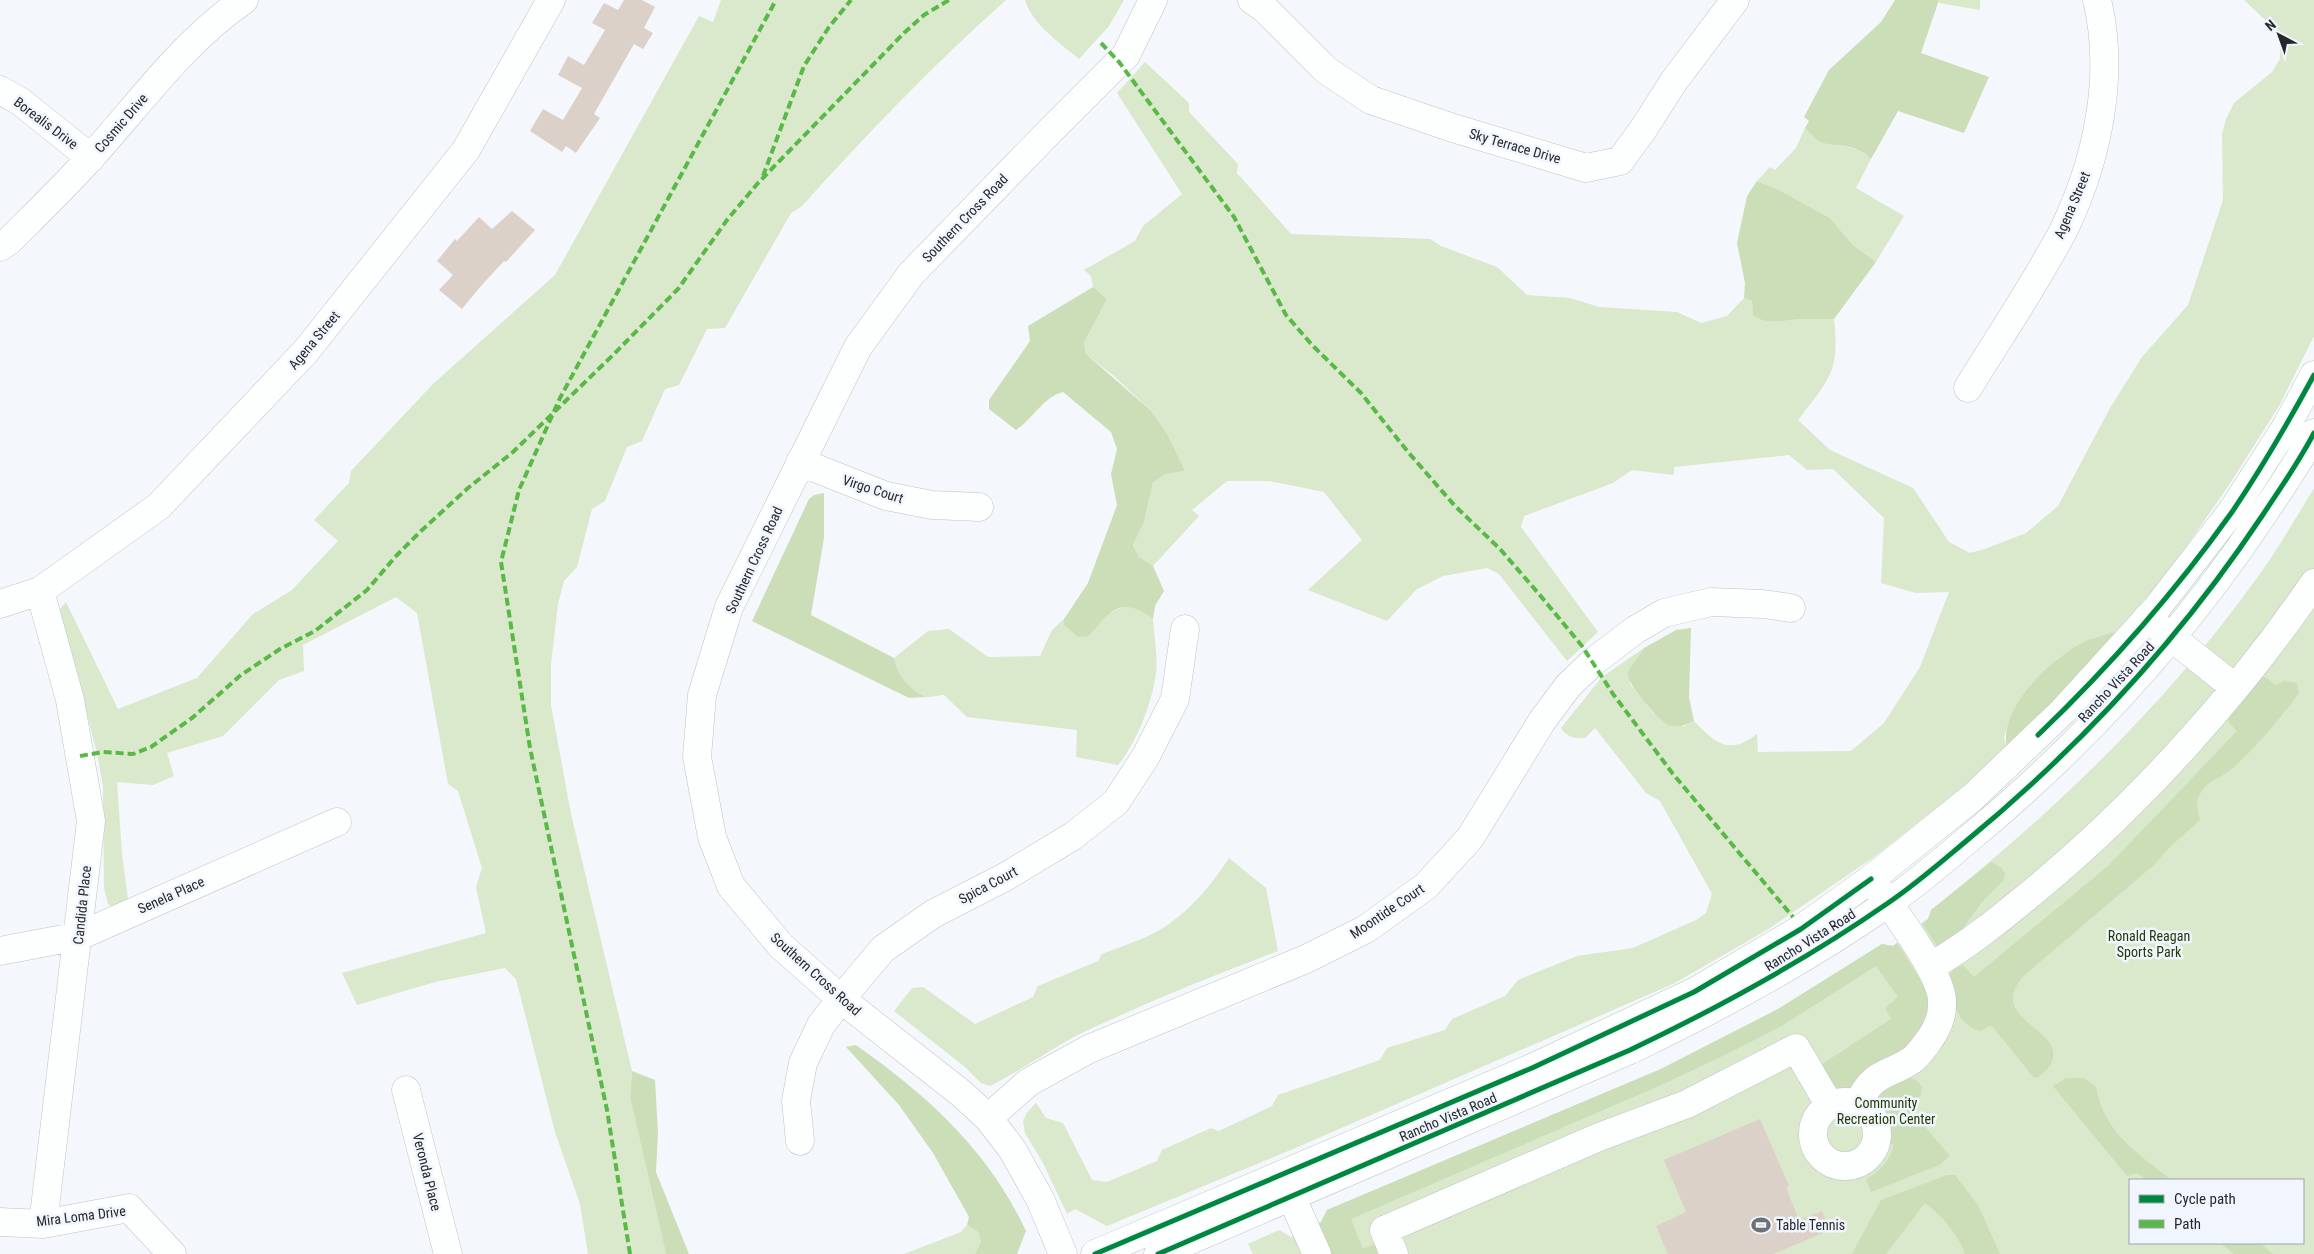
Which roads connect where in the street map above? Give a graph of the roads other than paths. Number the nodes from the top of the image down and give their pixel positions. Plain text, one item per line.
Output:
1 (244, 0) edge
2 (551, 0) edge
3 (1153, 0) edge
4 (1252, 0) edge
5 (1735, 0) edge
6 (2097, 0) edge
7 (0, 90) edge
8 (91, 158) junction
9 (0, 247) edge
10 (2314, 375) edge
11 (1968, 388) dead end
12 (2314, 432) edge
13 (800, 462) junction
14 (978, 507) dead end
15 (2314, 583) edge
16 (40, 591) junction
17 (0, 604) edge
18 (1791, 608) dead end
19 (2148, 618) junction
20 (1186, 629) dead end
21 (2172, 638) junction
22 (2234, 687) junction
23 (337, 822) dead end
24 (1871, 879) junction
25 (1889, 903) junction
26 (79, 936) junction
27 (0, 951) edge
28 (1930, 966) junction
29 (841, 999) junction
30 (406, 1090) dead end
31 (1858, 1104) junction
32 (1830, 1106) junction
33 (988, 1118) junction
34 (800, 1141) dead end
35 (1292, 1196) junction
36 (0, 1222) edge
37 (43, 1224) junction
38 (172, 1254) edge
39 (448, 1254) edge
40 (1063, 1254) edge
41 (1095, 1254) edge
42 (1158, 1254) edge
43 (1317, 1254) edge
44 (1394, 1254) edge

1 - 8 street, Cosmic Drive
2 - 16 street, Agena Street
3 - 13 street, Southern Cross Road
4 - 5 street, Sky Terrace Drive
6 - 11 street, Agena Street
7 - 8 street, Borealis Drive
8 - 9 street, Cosmic Drive
10 - 19 street, Rancho Vista Road
12 - 21 street, Rancho Vista Road
13 - 14 street, Virgo Court
13 - 29 street, Southern Cross Road
15 - 22 street
16 - 17 street, Agena Street
16 - 26 street, Candida Place
18 - 33 street, Moontide Court
19 - 21 street
19 - 24 street, Rancho Vista Road
20 - 29 street, Spica Court
21 - 22 street
21 - 25 street, Rancho Vista Road
22 - 28 street
23 - 26 street, Senela Place
24 - 25 street
24 - 41 street, Rancho Vista Road
25 - 28 street
25 - 35 street, Rancho Vista Road
26 - 27 street, Senela Place
26 - 37 street, Candida Place
28 - 31 street
29 - 33 street, Southern Cross Road
29 - 34 street, Spica Court
30 - 39 street, Veronda Place
31 - 32 street
31 - 32 street
32 - 44 street
33 - 40 street, Southern Cross Road
35 - 42 street, Rancho Vista Road
35 - 43 street
36 - 37 street, Mira Loma Drive
37 - 38 street, Mira Loma Drive

